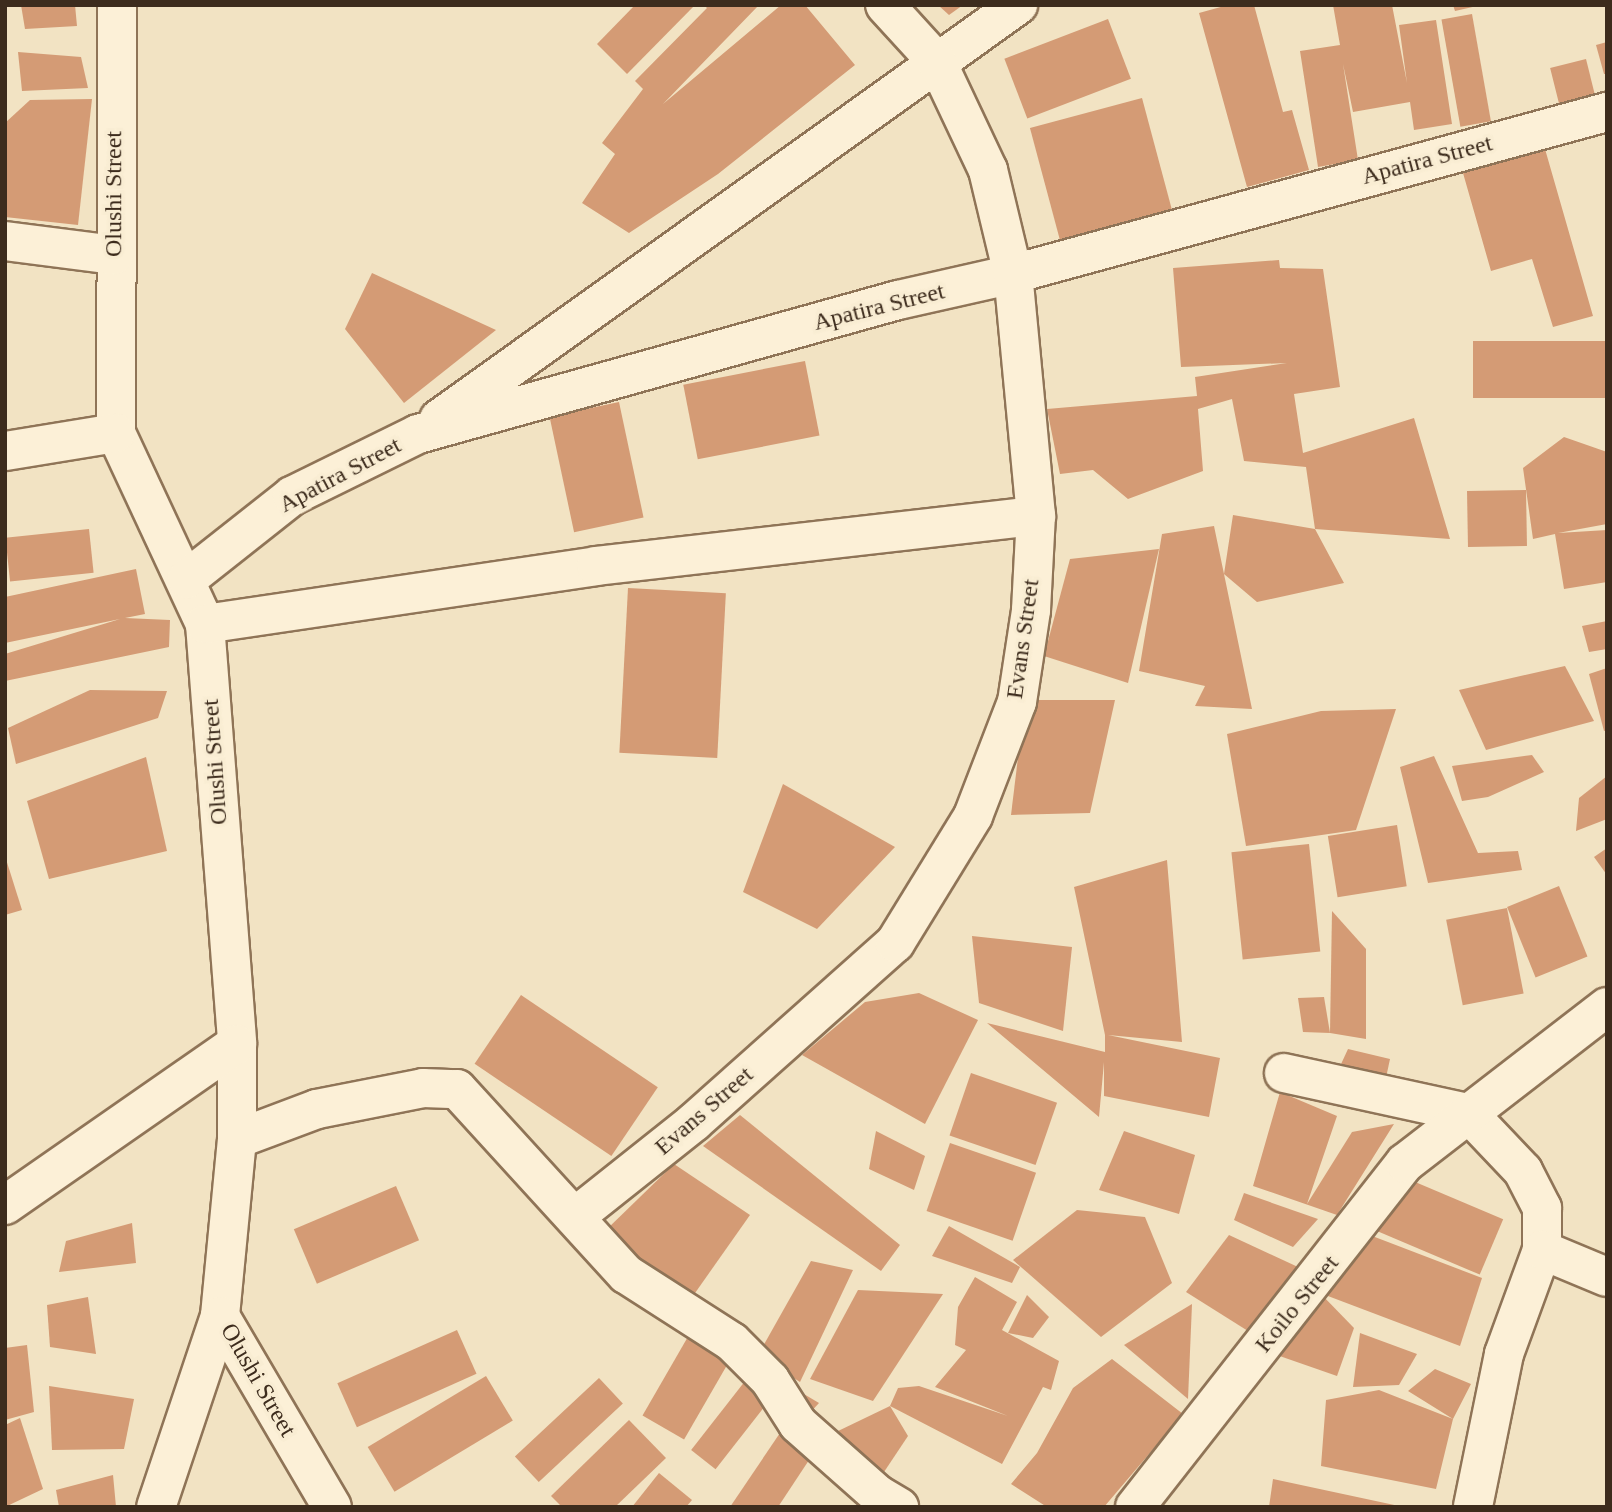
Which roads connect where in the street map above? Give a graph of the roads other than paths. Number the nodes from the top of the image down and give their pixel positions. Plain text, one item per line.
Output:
1 (117, 5) edge
2 (885, 5) edge
3 (1018, 5) edge
4 (937, 62) junction
5 (1607, 112) edge
6 (5, 241) edge
7 (114, 255) junction
8 (1013, 274) junction
9 (116, 433) junction
10 (418, 434) junction
11 (5, 451) edge
12 (1036, 516) junction
13 (187, 579) junction
14 (205, 624) junction
15 (1607, 1006) edge
16 (237, 1044) junction
17 (1284, 1073) dead end
18 (1468, 1113) junction
19 (237, 1139) junction
20 (5, 1205) edge
21 (576, 1216) junction
22 (1542, 1250) junction
23 (1607, 1277) edge
24 (220, 1316) junction
25 (156, 1507) edge
26 (332, 1507) edge
27 (899, 1507) edge
28 (1135, 1507) edge
29 (1474, 1507) edge

1 - 7 street, Olushi Street
2 - 4 street, Evans Street
3 - 4 street
4 - 8 street, Evans Street
4 - 10 street
5 - 8 street, Apatira Street
6 - 7 street
7 - 9 street, Olushi Street
8 - 10 street, Apatira Street
8 - 12 street, Evans Street
9 - 11 street
9 - 13 street, Olushi Street
10 - 13 street, Apatira Street
12 - 14 street
12 - 21 street, Evans Street
13 - 14 street, Olushi Street
14 - 16 street, Olushi Street
15 - 18 street, Koilo Street
16 - 19 street, Olushi Street
16 - 20 street
17 - 18 street
18 - 22 street
18 - 28 street, Koilo Street
19 - 21 street
19 - 24 street, Olushi Street
21 - 27 street
22 - 23 street
22 - 29 street
24 - 25 street
24 - 26 street, Olushi Street

